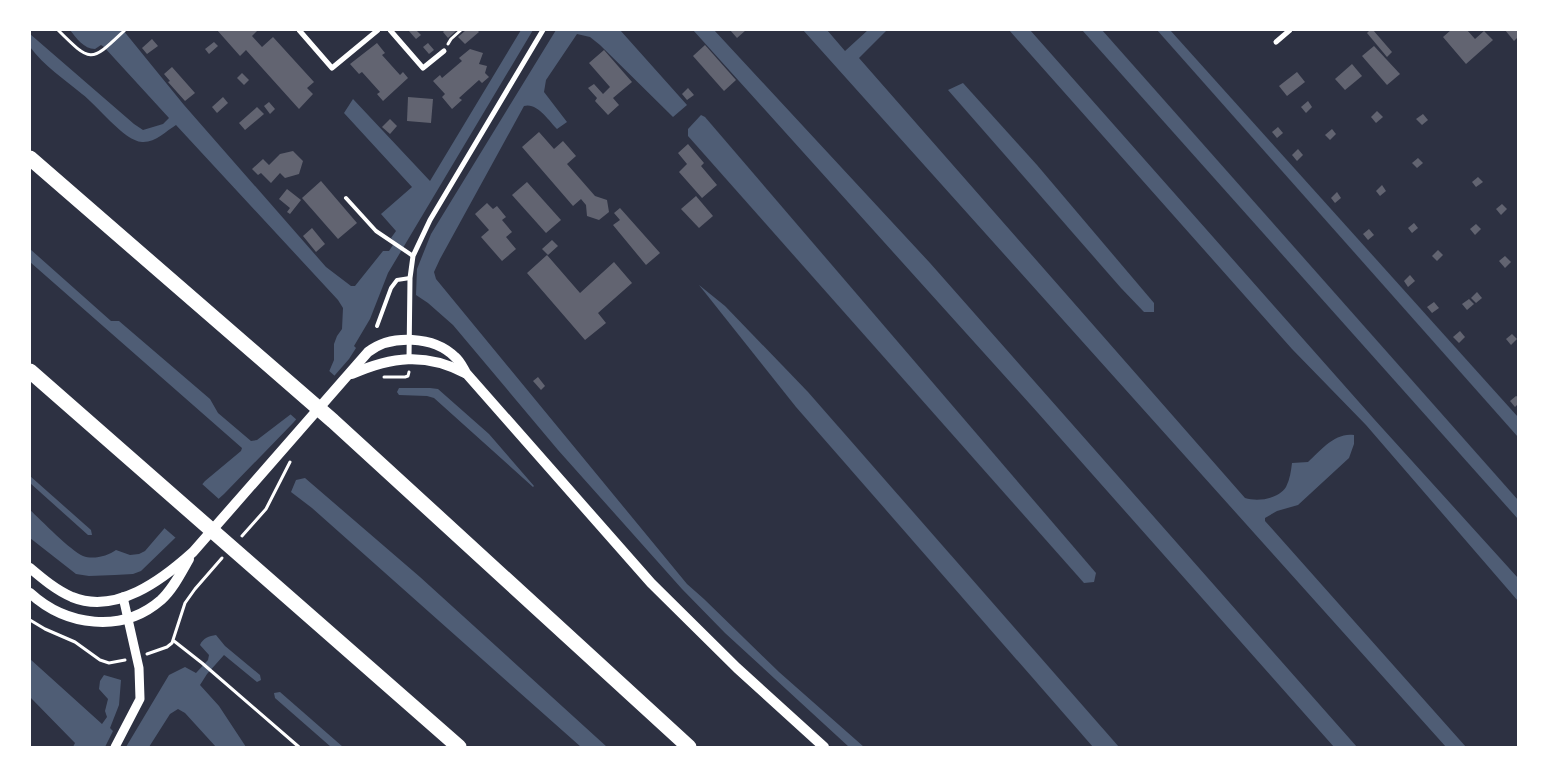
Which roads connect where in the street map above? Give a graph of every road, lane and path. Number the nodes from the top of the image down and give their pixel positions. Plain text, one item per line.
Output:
1 (58, 30) edge
2 (124, 30) edge
3 (299, 30) edge
4 (378, 30) edge
5 (390, 30) edge
6 (461, 30) edge
7 (543, 30) edge
8 (1290, 30) edge
9 (1276, 42) dead end
10 (444, 51) joint
11 (30, 158) edge
12 (346, 198) dead end
13 (410, 255) junction
14 (410, 278) junction
15 (376, 326) dead end
16 (410, 340) junction
17 (409, 359) junction
18 (30, 371) edge
19 (466, 373) junction
20 (349, 375) junction
21 (380, 377) dead end
22 (293, 457) dead end
23 (236, 542) dead end
24 (193, 552) junction
25 (224, 556) dead end
26 (30, 568) edge
27 (30, 593) edge
28 (124, 598) junction
29 (128, 618) junction
30 (30, 620) edge
31 (174, 640) junction
32 (138, 657) junction
33 (115, 747) edge
34 (300, 747) edge
35 (459, 747) edge
36 (690, 747) edge
37 (824, 747) edge

1 - 2 path
3 - 4 street
5 - 10 street
6 - 10 path
7 - 13 street
8 - 9 street
11 - 36 highway
12 - 13 lane
13 - 14 street
14 - 15 lane
14 - 16 street
16 - 17 street
16 - 19 main road
16 - 20 main road
17 - 19 main road
17 - 20 main road
17 - 21 path
18 - 35 highway
19 - 37 main road
20 - 24 main road
22 - 23 path
24 - 28 main road
24 - 29 main road
25 - 31 path
26 - 28 main road
27 - 29 main road
28 - 29 street
29 - 32 street
30 - 32 path
31 - 32 path
31 - 34 path
32 - 33 street

